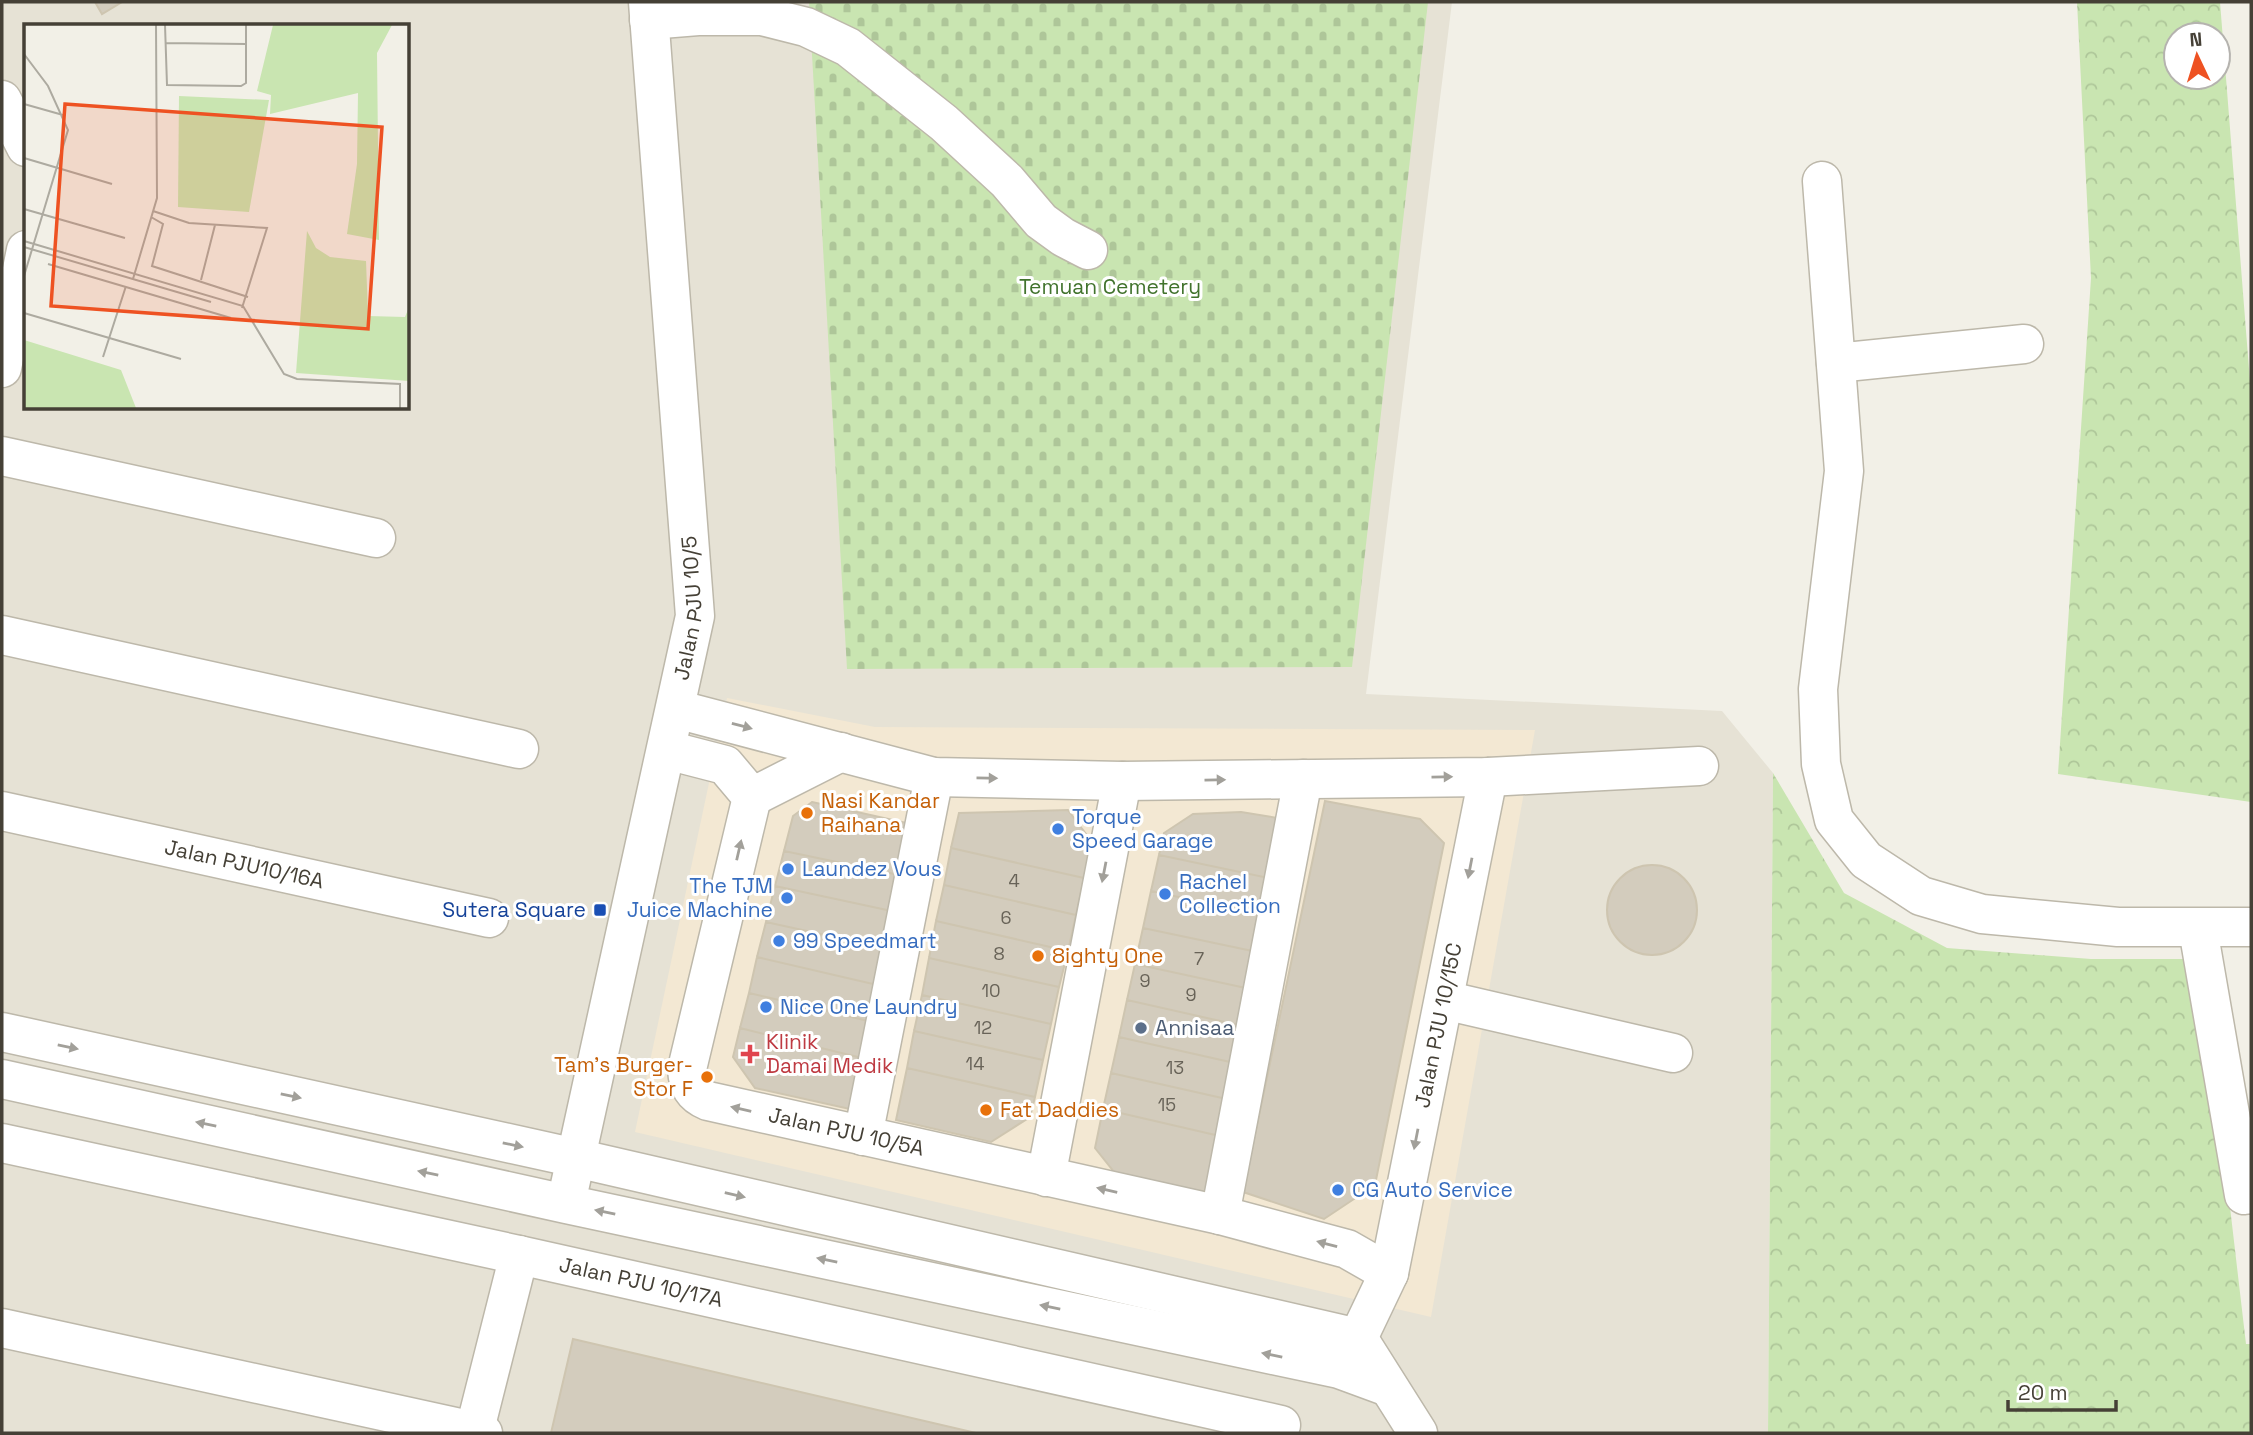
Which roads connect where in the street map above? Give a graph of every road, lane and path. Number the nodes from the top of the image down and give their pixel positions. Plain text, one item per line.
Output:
1 (649, 11) edge
2 (2, 100) edge
3 (24, 143) edge
4 (1822, 181) dead end
5 (1088, 250) dead end
6 (16, 269) edge
7 (2024, 344) dead end
8 (1836, 363) junction
9 (2, 368) edge
10 (2, 456) edge
11 (376, 538) dead end
12 (2, 635) edge
13 (676, 709) junction
14 (519, 749) dead end
15 (667, 750) junction
16 (841, 752) junction
17 (1699, 766) dead end
18 (934, 777) junction
19 (1488, 777) junction
20 (1303, 779) junction
21 (1122, 781) junction
22 (752, 797) junction
23 (2, 810) edge
24 (489, 918) dead end
25 (2251, 927) edge
26 (2198, 929) junction
27 (1444, 1000) junction
28 (2, 1032) edge
29 (1673, 1053) dead end
30 (2, 1079) edge
31 (863, 1136) junction
32 (2, 1143) edge
33 (576, 1158) junction
34 (1046, 1177) junction
35 (2251, 1194) edge
36 (566, 1204) junction
37 (1220, 1216) junction
38 (519, 1255) junction
39 (1389, 1273) junction
40 (2, 1328) edge
41 (1348, 1353) junction
42 (1281, 1425) dead end
43 (477, 1433) edge
44 (1418, 1433) edge

1 - 5 street
1 - 13 street, Jalan PJU 10/5
2 - 3 street
4 - 8 street
6 - 9 street
7 - 8 street
8 - 26 street
10 - 11 street
12 - 14 street
13 - 15 street, Jalan PJU 10/5
13 -> 16 street
15 - 22 street
15 - 33 street, Jalan PJU 10/5
16 - 18 street
16 - 22 street
17 - 19 street
18 -> 21 street
18 - 31 street
20 -> 19 street
19 -> 27 street, Jalan PJU 10/15C
21 -> 20 street
20 - 37 street
21 -> 34 street
31 -> 22 street, Jalan PJU 10/5A
23 - 24 street, Jalan PJU10/16A
25 - 26 street
26 - 35 street
27 - 29 street
27 -> 39 street, Jalan PJU 10/15C
28 -> 33 street
36 -> 30 street
31 - 34 street, Jalan PJU 10/5A
32 - 38 street, Jalan PJU 10/17A
33 - 36 street, Jalan PJU 10/5
33 -> 41 street
37 -> 34 street, Jalan PJU 10/5A
41 -> 36 street
39 -> 37 street, Jalan PJU 10/5A
38 - 42 street, Jalan PJU 10/17A
38 - 43 street
39 - 41 street, Jalan PJU 10/15C
40 - 43 street
41 - 44 street

